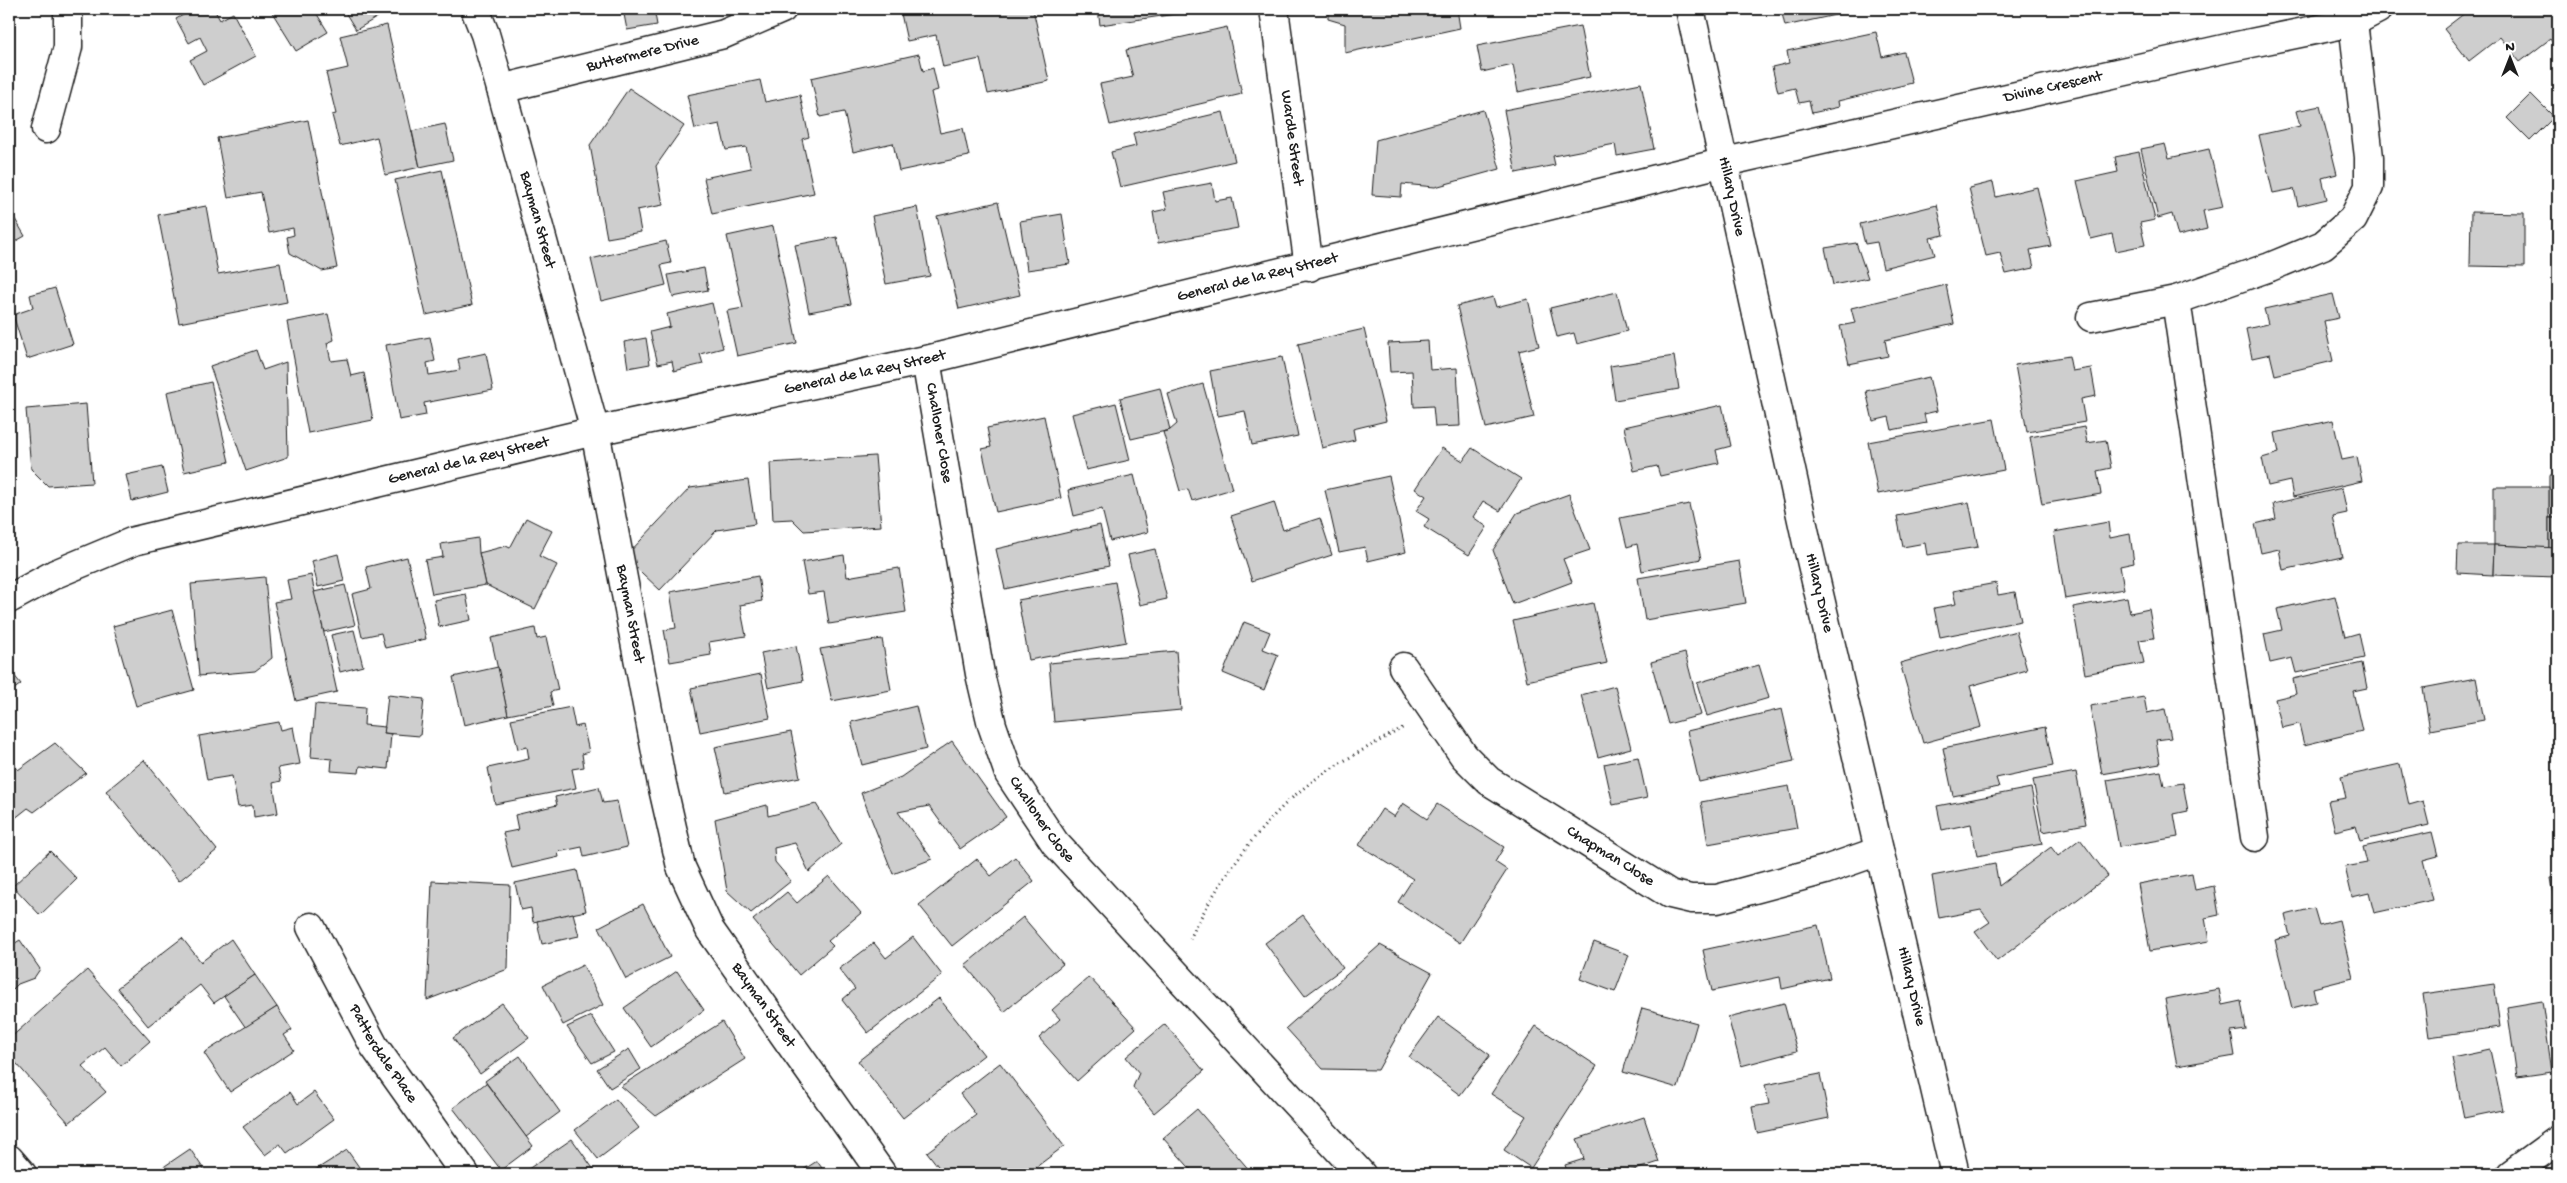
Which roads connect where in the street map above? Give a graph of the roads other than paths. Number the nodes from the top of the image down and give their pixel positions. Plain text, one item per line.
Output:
1 (68, 9) edge
2 (475, 9) edge
3 (782, 9) edge
4 (1274, 9) edge
5 (1690, 9) edge
6 (2378, 9) edge
7 (2353, 22) junction
8 (501, 89) junction
9 (46, 129) dead end
10 (1725, 162) junction
11 (1309, 267) junction
12 (2176, 300) junction
13 (2091, 316) dead end
14 (926, 360) junction
15 (595, 431) junction
16 (9, 599) edge
17 (1403, 667) dead end
18 (2255, 837) dead end
19 (1879, 851) junction
20 (311, 927) dead end
21 (2558, 1140) edge
22 (9, 1158) edge
23 (2516, 1173) edge
24 (22, 1174) edge
25 (465, 1174) edge
26 (882, 1174) edge
27 (1361, 1174) edge
28 (1955, 1174) edge

1 - 9 street
2 - 8 street, Bayman Street
3 - 8 street, Buttermere Drive
4 - 11 street, Wardle Street
5 - 10 street, Hillary Drive
6 - 7 street, Divine Crescent
7 - 10 street, Divine Crescent
7 - 12 street
8 - 15 street, Bayman Street
10 - 11 street, General de la Rey Street
10 - 19 street, Hillary Drive
11 - 14 street, General de la Rey Street
12 - 13 street
12 - 18 street
14 - 15 street, General de la Rey Street
14 - 27 street, Challoner Close
15 - 16 street, General de la Rey Street
15 - 26 street, Bayman Street
17 - 19 street, Chapman Close
19 - 28 street, Hillary Drive
20 - 25 street, Patterdale Place
21 - 23 street
22 - 24 street

